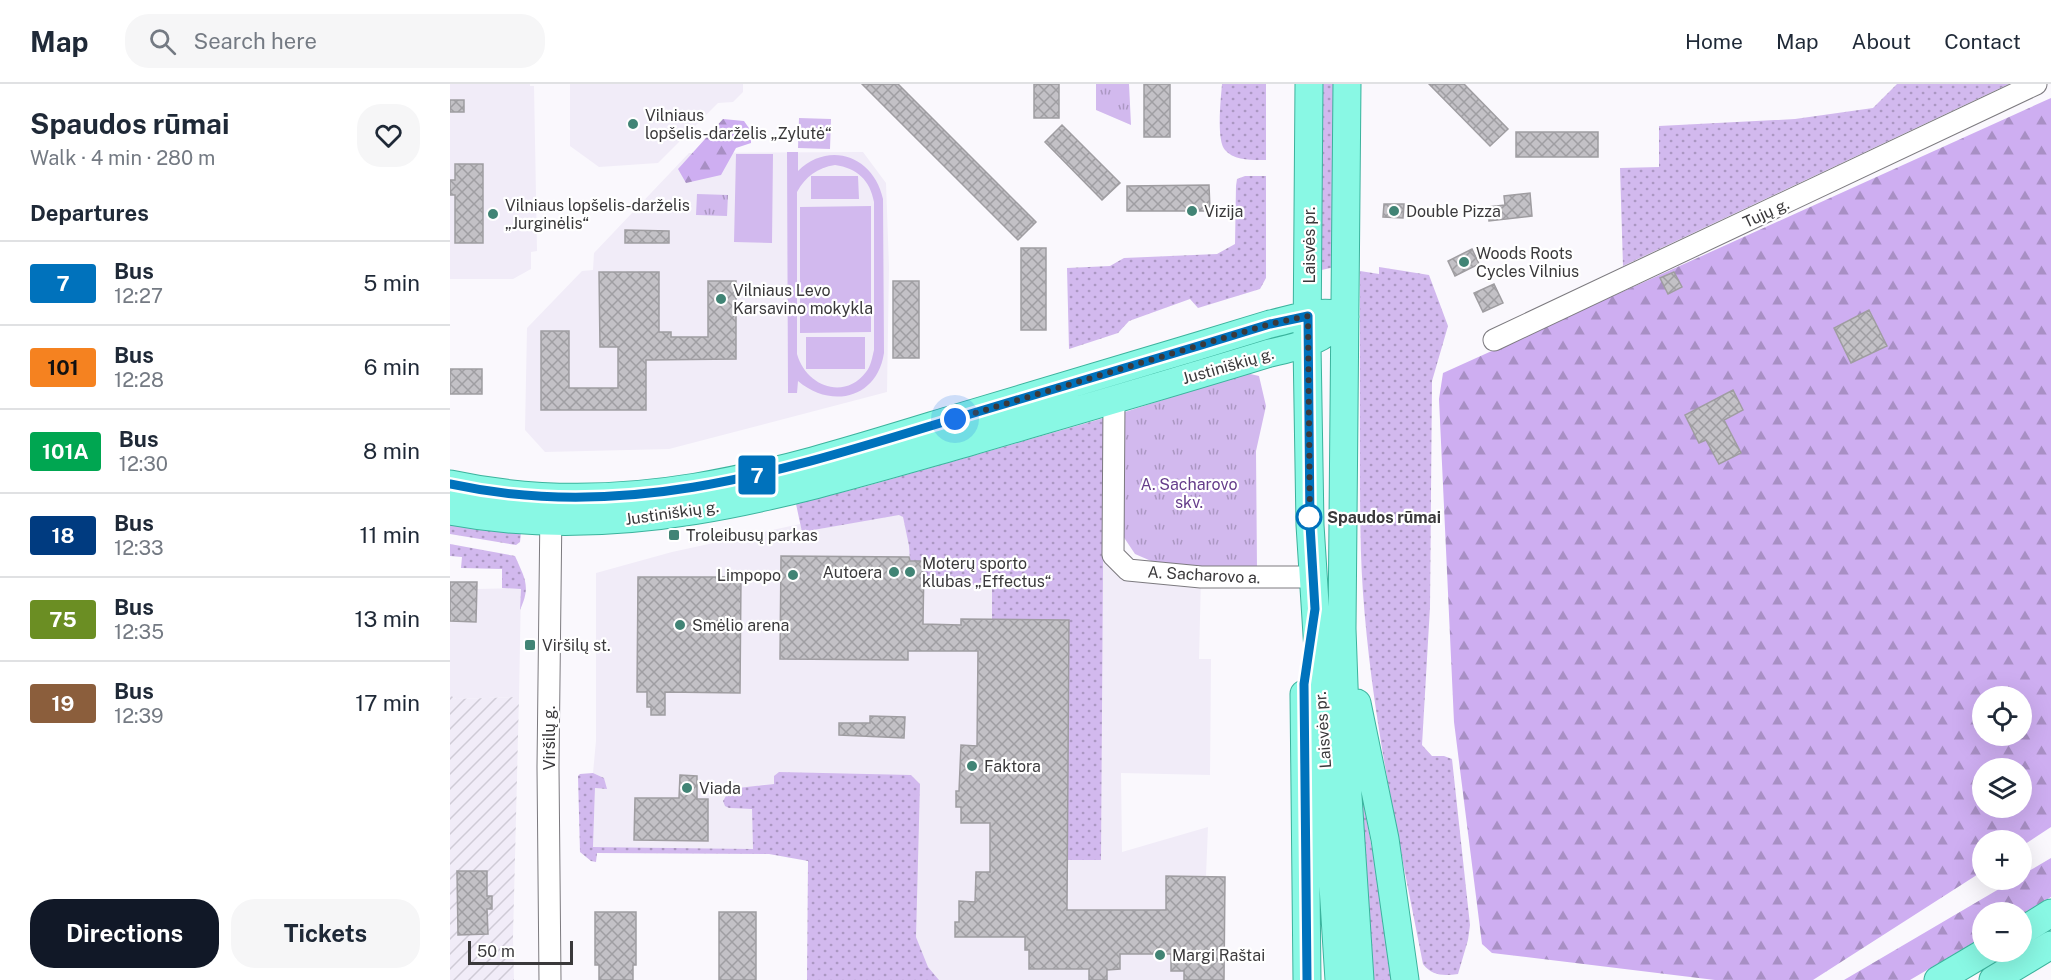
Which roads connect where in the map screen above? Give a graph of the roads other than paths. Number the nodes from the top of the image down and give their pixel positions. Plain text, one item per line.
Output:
1 (1309, 84) edge
2 (1347, 84) edge
3 (2036, 84) edge
4 (1308, 316) junction
5 (1346, 317) junction
6 (1494, 340) dead end
7 (1308, 344) junction
8 (1113, 400) junction
9 (450, 484) edge
10 (551, 510) junction
11 (450, 511) edge
12 (1312, 577) junction
13 (1315, 609) junction
14 (1342, 629) junction
15 (2051, 914) edge
16 (2032, 925) edge
17 (2051, 945) edge
18 (1972, 960) edge
19 (550, 980) edge
20 (1307, 980) edge
21 (1339, 980) edge
22 (1360, 980) edge
23 (1405, 980) edge
24 (1938, 980) edge
25 (1993, 980) edge

1 - 4 main road, Laisvės pr.
2 - 5 main road, Laisvės pr.
3 - 6 street, Tujų g.
4 - 5 main road, Justiniškių g.
4 - 7 main road, Laisvės pr.
4 - 10 main road, Justiniškių g.
5 - 7 main road, Justiniškių g.
5 - 14 main road, Laisvės pr.
7 - 8 main road, Justiniškių g.
7 - 12 main road, Laisvės pr.
8 - 10 main road, Justiniškių g.
8 - 12 street, A. Sacharovo a.
9 - 10 main road, Justiniškių g.
10 - 11 main road, Justiniškių g.
10 - 19 street, Viršilų g.
12 - 13 main road, Laisvės pr.
13 - 20 main road
13 - 21 main road, Laisvės pr.
14 - 22 main road, Laisvės pr.
14 - 23 main road, Laisvės pr.
15 - 16 main road
17 - 25 main road
18 - 24 main road

